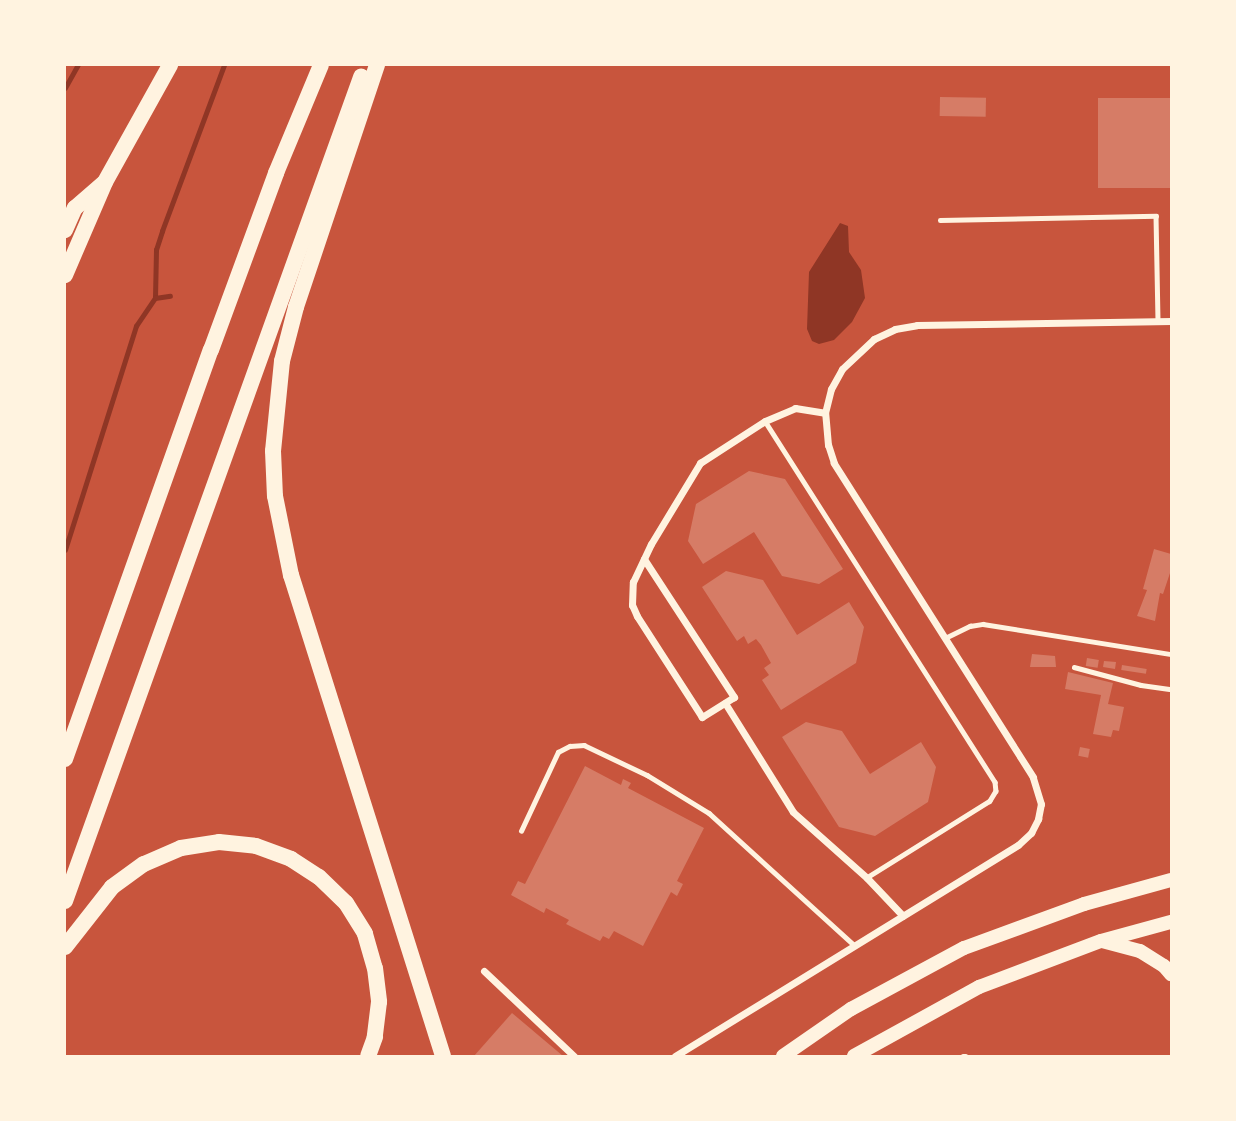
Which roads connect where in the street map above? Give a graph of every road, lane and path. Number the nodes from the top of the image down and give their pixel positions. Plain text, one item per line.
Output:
1 (170, 65) edge
2 (321, 65) edge
3 (366, 65) edge
4 (377, 65) edge
5 (105, 182) junction
6 (940, 220) dead end
7 (65, 229) edge
8 (65, 275) edge
9 (1158, 321) junction
10 (1171, 321) edge
11 (825, 413) junction
12 (765, 421) junction
13 (644, 559) junction
14 (944, 638) junction
15 (1171, 654) edge
16 (1074, 667) dead end
17 (1171, 689) edge
18 (725, 703) junction
19 (65, 759) edge
20 (521, 831) dead end
21 (867, 878) junction
22 (1171, 880) edge
23 (65, 901) edge
24 (903, 916) junction
25 (1171, 922) edge
26 (1101, 941) junction
27 (855, 946) junction
28 (65, 947) edge
29 (484, 971) dead end
30 (1171, 974) edge
31 (368, 1056) edge
32 (443, 1056) edge
33 (573, 1056) edge
34 (675, 1056) edge
35 (783, 1056) edge
36 (853, 1056) edge

1 - 5 highway
2 - 19 highway
3 - 23 highway
4 - 32 highway
5 - 7 highway
5 - 8 highway
6 - 9 lane
9 - 10 street
9 - 11 street
11 - 12 street
11 - 14 street
12 - 13 street
12 - 21 lane
13 - 18 street
13 - 18 street
14 - 15 lane
14 - 24 street
16 - 17 lane
18 - 21 street
20 - 27 lane
21 - 24 street
22 - 35 main road
24 - 27 street
25 - 26 main road
26 - 30 main road
26 - 36 main road
27 - 34 street
28 - 31 highway
29 - 33 street

